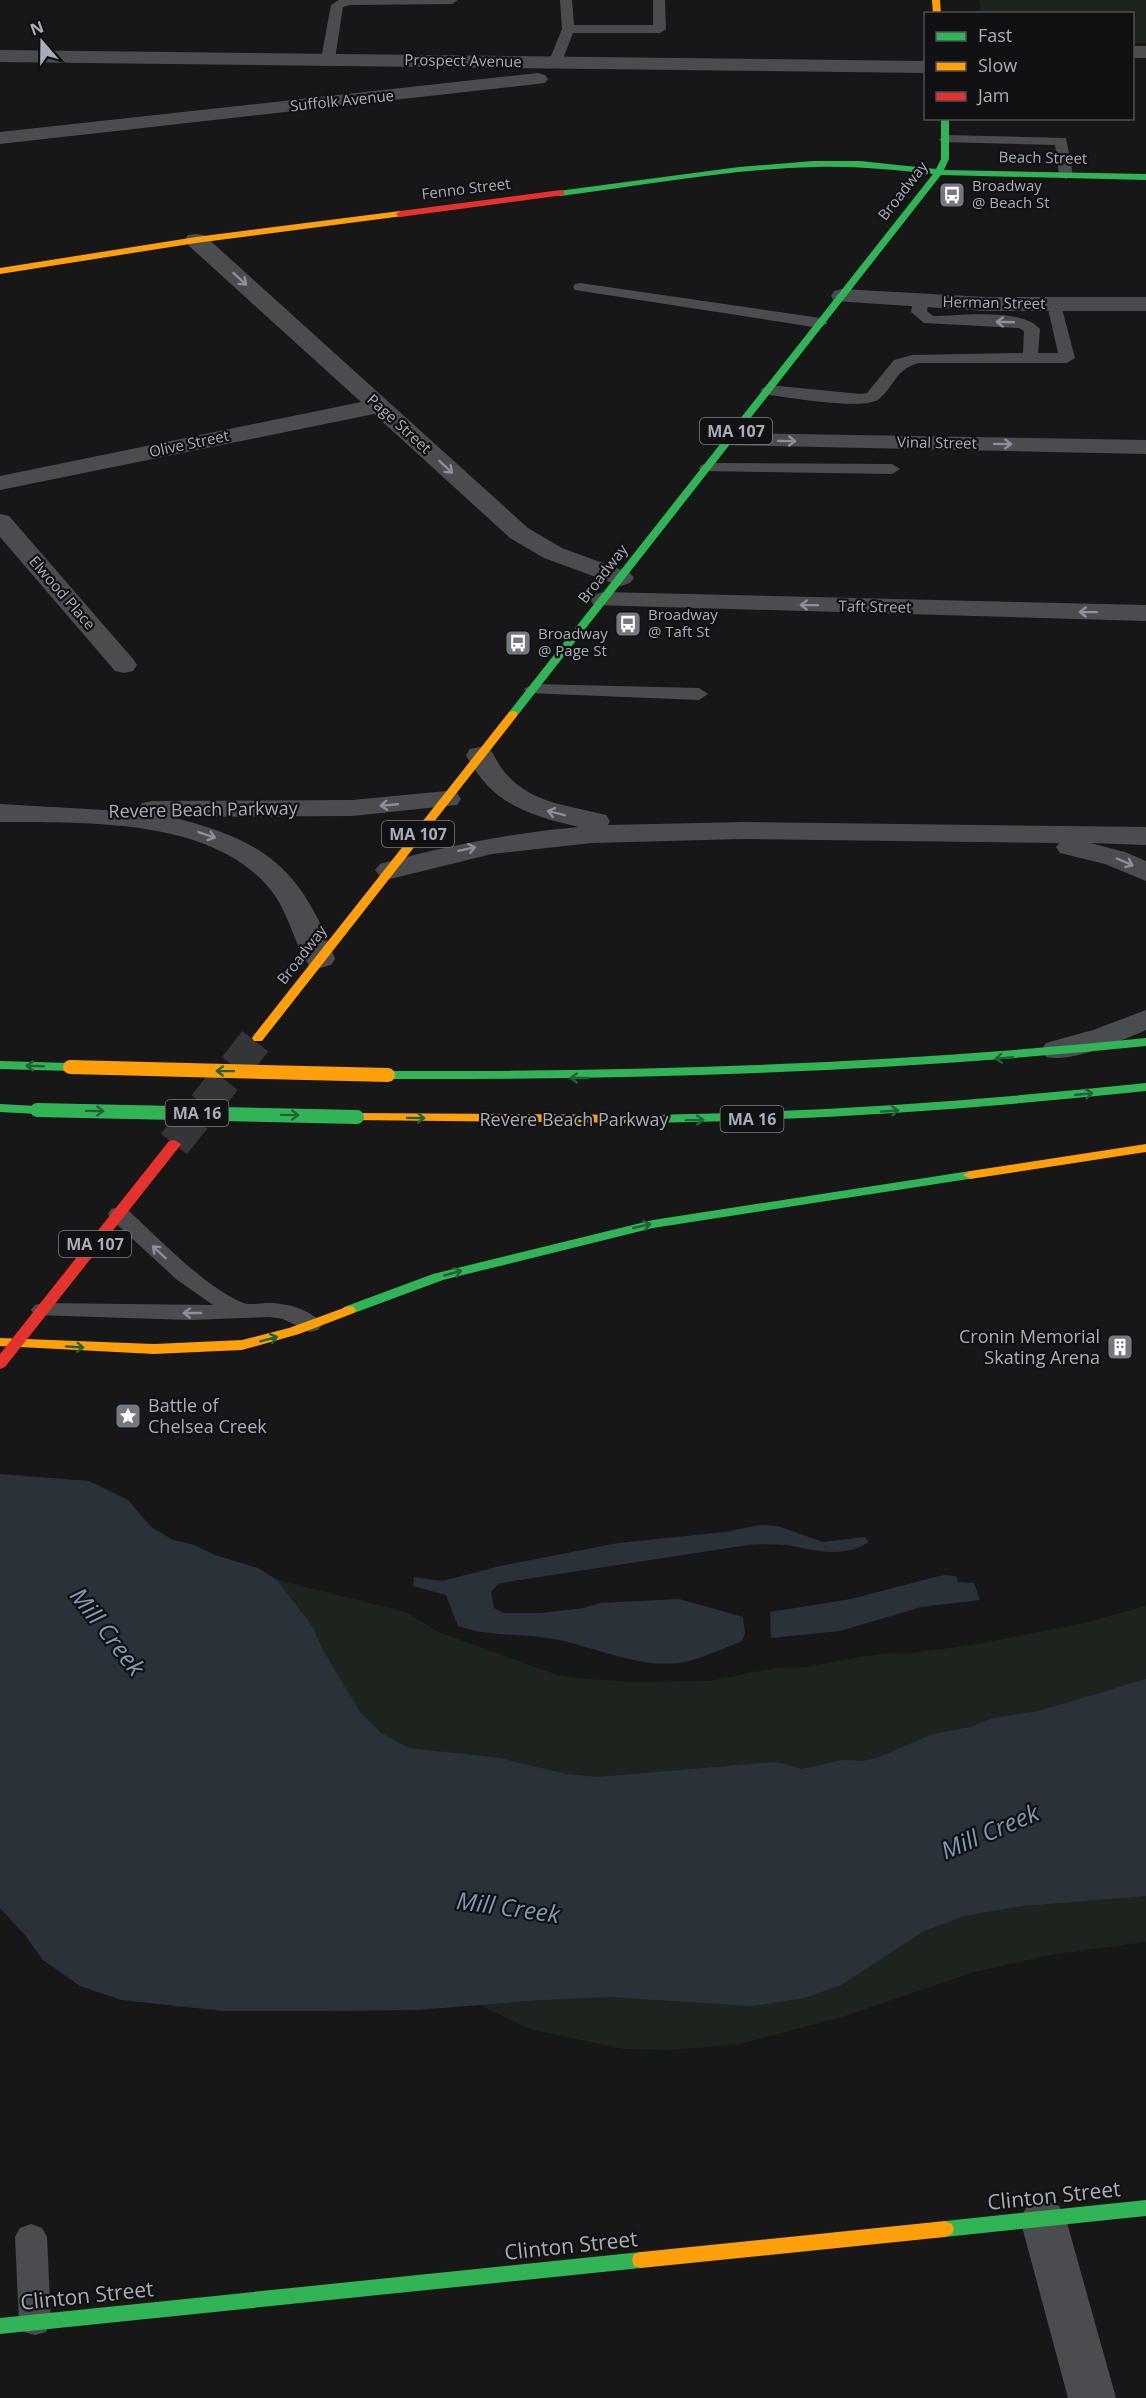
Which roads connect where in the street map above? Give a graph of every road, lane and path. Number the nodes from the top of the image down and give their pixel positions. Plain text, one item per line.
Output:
1 (373, 0) edge
2 (452, 0) edge
3 (566, 0) edge
4 (660, 0) edge
5 (568, 29) junction
6 (0, 56) edge
7 (328, 59) junction
8 (556, 62) junction
9 (683, 63) junction
10 (924, 67) edge
11 (945, 120) edge
12 (57, 134) junction
13 (0, 138) edge
14 (946, 139) junction
15 (0, 143) edge
16 (939, 172) junction
17 (1066, 175) junction
18 (1146, 177) edge
19 (196, 240) junction
20 (0, 271) edge
21 (580, 287) dead end
22 (842, 296) junction
23 (921, 301) junction
24 (1055, 304) junction
25 (1146, 304) edge
26 (820, 324) junction
27 (1030, 358) junction
28 (768, 390) junction
29 (378, 406) junction
30 (729, 440) junction
31 (1146, 447) edge
32 (707, 468) junction
33 (892, 469) dead end
34 (0, 483) edge
35 (0, 520) edge
36 (621, 578) junction
37 (603, 600) junction
38 (1146, 613) edge
39 (124, 665) dead end
40 (533, 689) junction
41 (699, 694) dead end
42 (480, 756) junction
43 (447, 799) junction
44 (0, 813) edge
45 (66, 814) junction
46 (654, 831) junction
47 (1007, 833) junction
48 (1146, 836) edge
49 (390, 870) junction
50 (1146, 872) edge
51 (320, 959) junction
52 (1146, 1019) edge
53 (258, 1038) tunnel mouth
54 (1146, 1042) edge
55 (1028, 1056) junction
56 (0, 1065) edge
57 (1146, 1087) edge
58 (0, 1108) edge
59 (174, 1144) tunnel mouth
60 (1146, 1148) edge
61 (118, 1214) junction
62 (43, 1310) junction
63 (239, 1312) junction
64 (310, 1325) junction
65 (0, 1342) edge
66 (17, 1343) junction
67 (0, 1364) edge
68 (1146, 2208) edge
69 (1043, 2219) junction
70 (31, 2237) dead end
71 (14, 2324) edge
72 (1092, 2398) edge

1 - 2 lane
1 - 7 lane
3 - 5 lane
4 - 5 lane
5 - 8 lane
6 - 7 street, Prospect Avenue
7 - 8 street, Prospect Avenue
8 - 9 street, Prospect Avenue
9 - 10 street, Prospect Avenue
9 - 12 street, Suffolk Avenue
11 - 14 main road, Broadway / MA 107
12 - 13 street, Suffolk Avenue
12 - 15 street
14 - 16 main road, Broadway / MA 107
14 - 17 lane
16 - 17 main road, Beach Street
16 - 19 main road, Fenno Street
16 - 22 main road, Broadway / MA 107
17 - 18 main road, Beach Street
19 - 20 main road, Fenno Street
19 -> 29 street, Page Street
21 - 26 lane
22 - 23 street, Herman Street
22 - 26 main road, Broadway / MA 107
23 - 24 street, Herman Street
27 -> 23 lane
24 - 25 street, Herman Street
24 - 27 lane
26 - 28 main road, Broadway / MA 107
27 - 28 lane
28 - 30 main road, Broadway / MA 107
29 - 34 street, Olive Street
29 -> 36 street, Page Street
30 -> 31 street, Vinal Street
30 - 32 main road, Broadway / MA 107
32 - 33 lane
32 - 36 main road, Broadway / MA 107
35 - 39 street, Elwood Place
36 - 37 main road, Broadway / MA 107
38 -> 37 street, Taft Street
37 - 40 main road, Broadway / MA 107
40 - 41 lane
40 - 42 main road, Broadway / MA 107
42 - 43 main road, Broadway / MA 107
46 -> 42 street
43 -> 45 street, Revere Beach Parkway
43 - 49 main road, Broadway / MA 107
44 - 45 street, Revere Beach Parkway
45 -> 51 street, Revere Beach Parkway
46 - 47 street
49 -> 46 street
47 - 48 street
47 -> 50 street
49 - 51 main road, Broadway / MA 107
51 - 53 main road, Broadway / MA 107
52 - 55 street
54 - 55 main road
55 -> 56 main road, bridge
58 -> 57 main road, Revere Beach Parkway / MA 16, bridge
59 - 61 main road, MA 107
64 -> 60 main road
61 - 62 main road, MA 107
63 -> 61 lane
63 -> 62 lane
62 - 66 main road, MA 107
63 - 64 lane
66 -> 64 main road
65 - 66 main road
66 - 67 main road
68 - 69 main road, Clinton Street
69 - 71 main road, Clinton Street
69 - 72 street
70 - 71 lane

